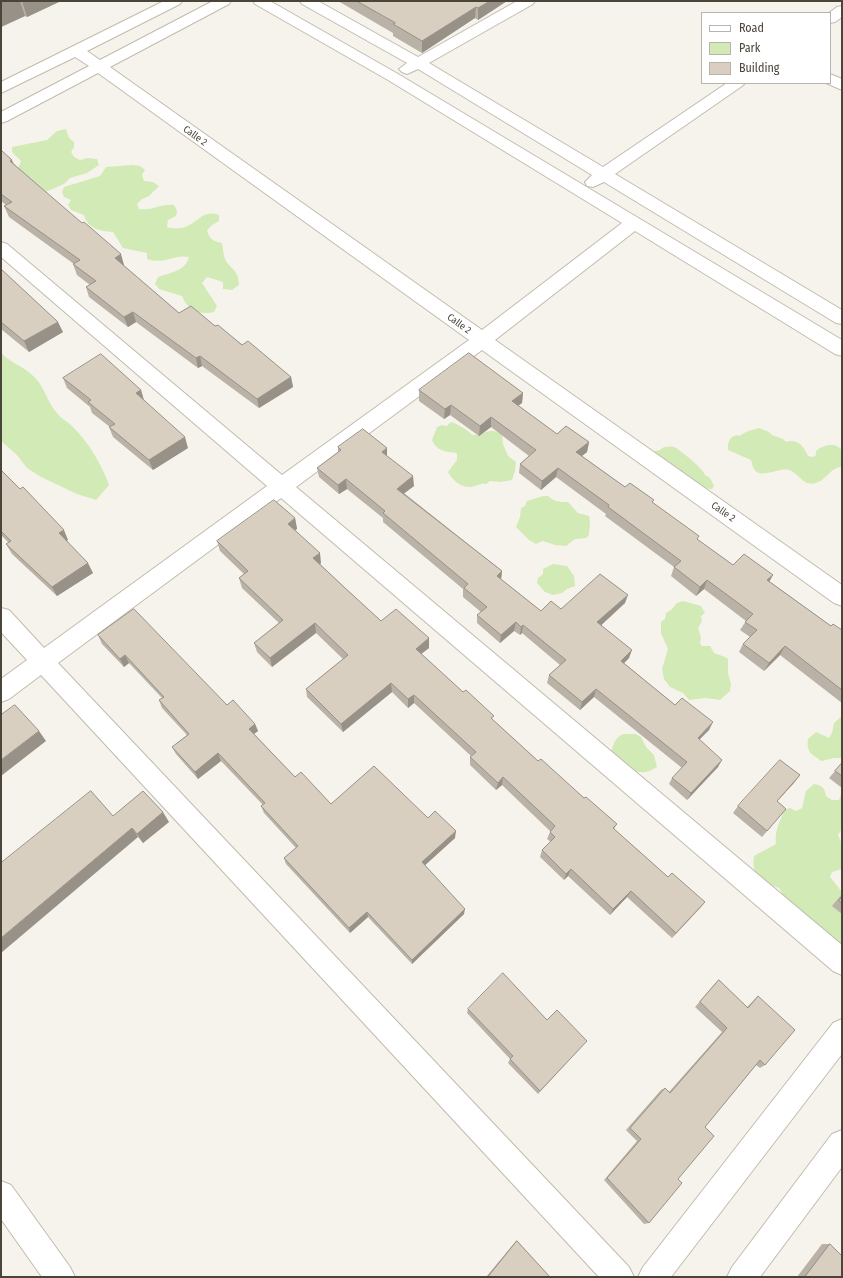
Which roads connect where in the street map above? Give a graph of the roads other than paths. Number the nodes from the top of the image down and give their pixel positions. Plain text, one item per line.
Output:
1 (175, 1) edge
2 (224, 1) edge
3 (260, 1) edge
4 (307, 1) edge
5 (528, 1) edge
6 (842, 10) edge
7 (831, 18) edge
8 (76, 50) junction
9 (418, 63) junction
10 (100, 67) junction
11 (393, 77) junction
12 (831, 80) edge
13 (736, 84) edge
14 (842, 85) edge
15 (1, 88) edge
16 (1, 118) edge
17 (604, 175) junction
18 (581, 191) junction
19 (634, 223) junction
20 (1, 248) edge
21 (842, 318) edge
22 (482, 340) junction
23 (842, 349) edge
24 (282, 487) junction
25 (842, 597) edge
26 (1, 617) edge
27 (43, 662) junction
28 (1, 692) edge
29 (842, 962) edge
30 (842, 1032) edge
31 (842, 1144) edge
32 (1, 1195) edge
33 (60, 1277) edge
34 (619, 1277) edge
35 (653, 1277) edge
36 (742, 1277) edge

1 - 8 street
2 - 10 street
3 - 11 street
4 - 9 street
5 - 9 street
6 - 7 street
8 - 10 street, Calle 2
8 - 15 street
9 - 11 street
9 - 17 street
10 - 16 street
10 - 22 street, Calle 2
11 - 18 street
12 - 14 street
13 - 17 street
17 - 18 street
17 - 21 street
18 - 19 street
19 - 22 street
19 - 23 street
20 - 24 street
22 - 24 street
22 - 25 street, Calle 2
24 - 27 street
24 - 29 street
26 - 27 street
27 - 28 street
27 - 34 street
30 - 35 street
31 - 36 street
32 - 33 street

